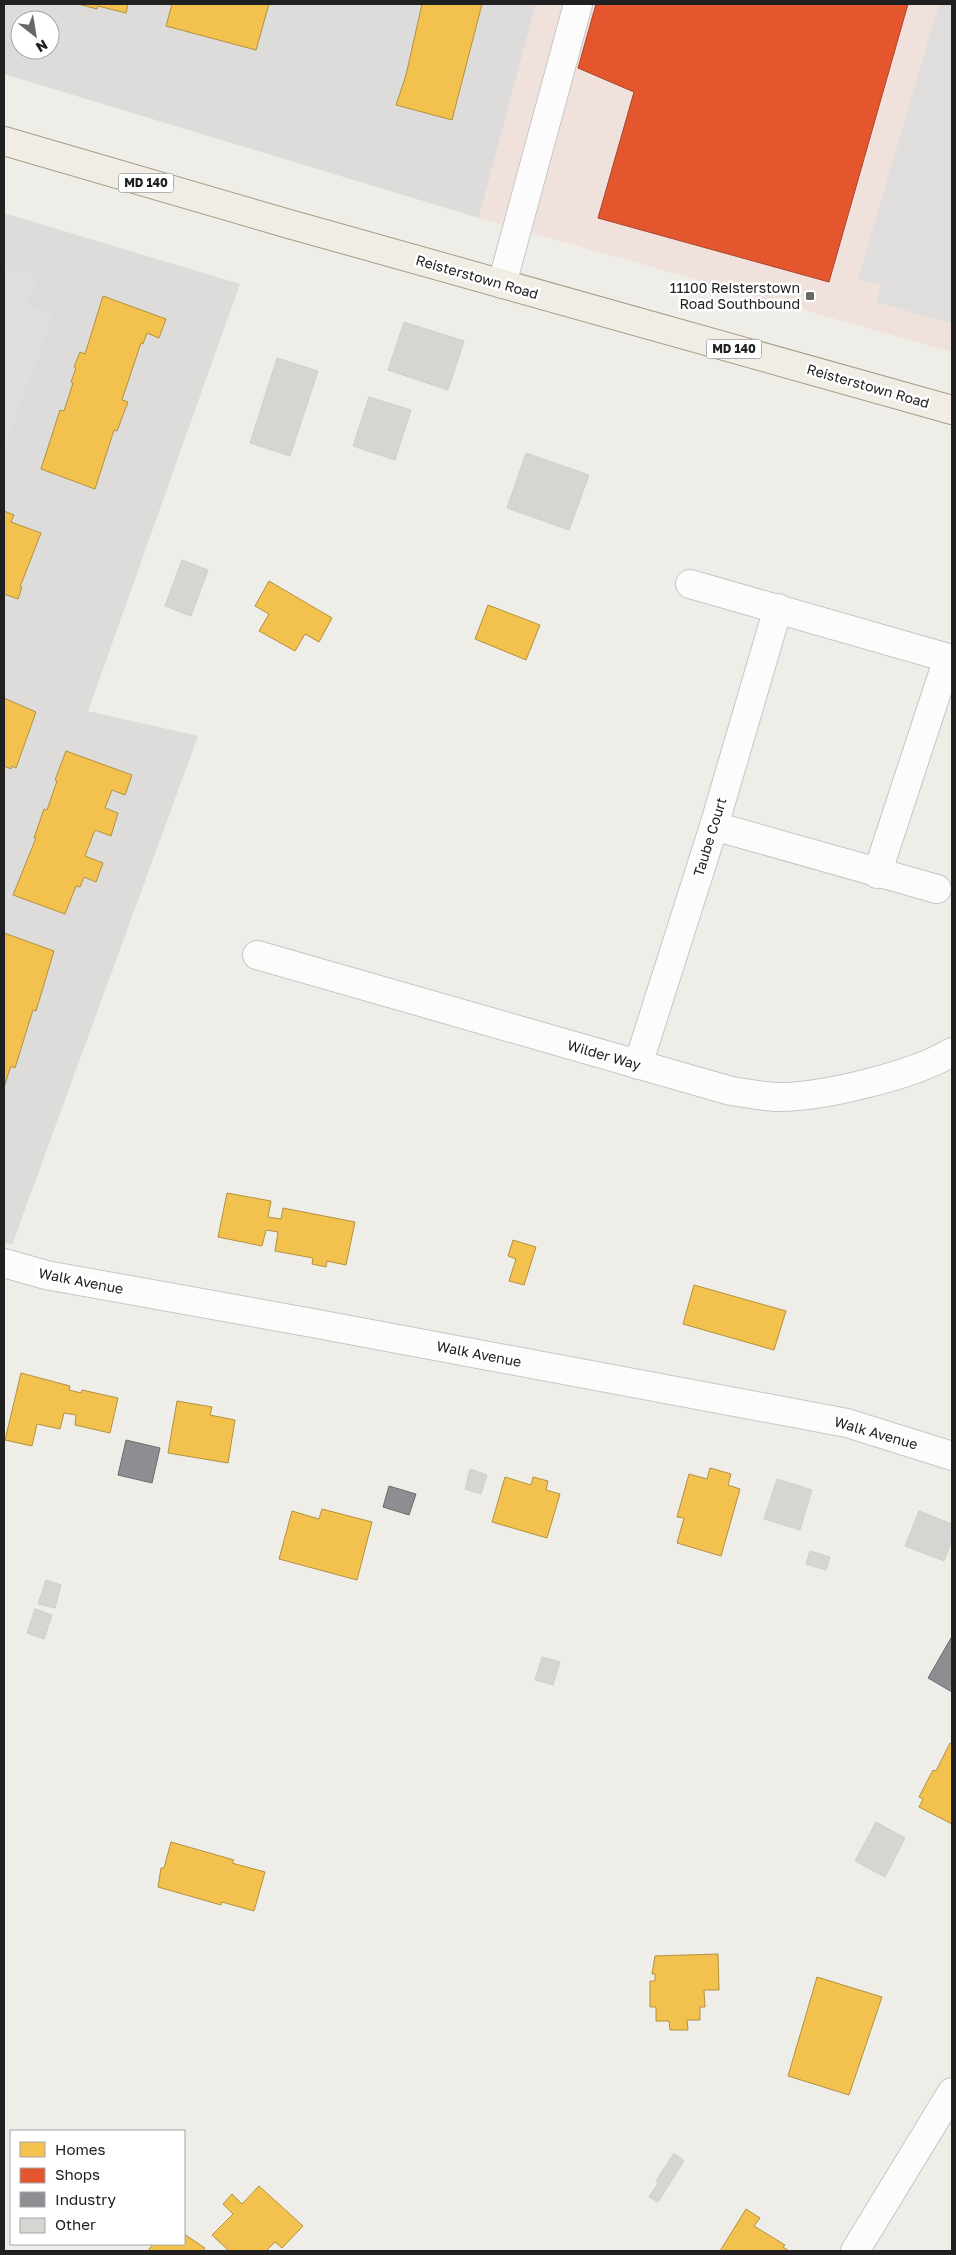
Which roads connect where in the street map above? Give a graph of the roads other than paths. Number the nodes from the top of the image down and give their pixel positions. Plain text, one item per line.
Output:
1 (578, 4) edge
2 (4, 141) edge
3 (502, 284) junction
4 (952, 410) edge
5 (690, 584) dead end
6 (778, 608) junction
7 (714, 826) junction
8 (877, 874) junction
9 (937, 889) dead end
10 (257, 955) dead end
11 (952, 1052) edge
12 (638, 1065) junction
13 (4, 1263) edge
14 (952, 1456) edge
15 (952, 2092) edge
16 (855, 2251) edge

1 - 3 street
2 - 3 main road, Reisterstown Road / MD 140
3 - 4 main road, Reisterstown Road / MD 140
5 - 6 street
6 - 7 street, Taube Court
6 - 8 street
7 - 8 street
7 - 12 street, Taube Court
8 - 9 street
10 - 12 street, Wilder Way
11 - 12 street, Wilder Way
13 - 14 street, Walk Avenue
15 - 16 street

